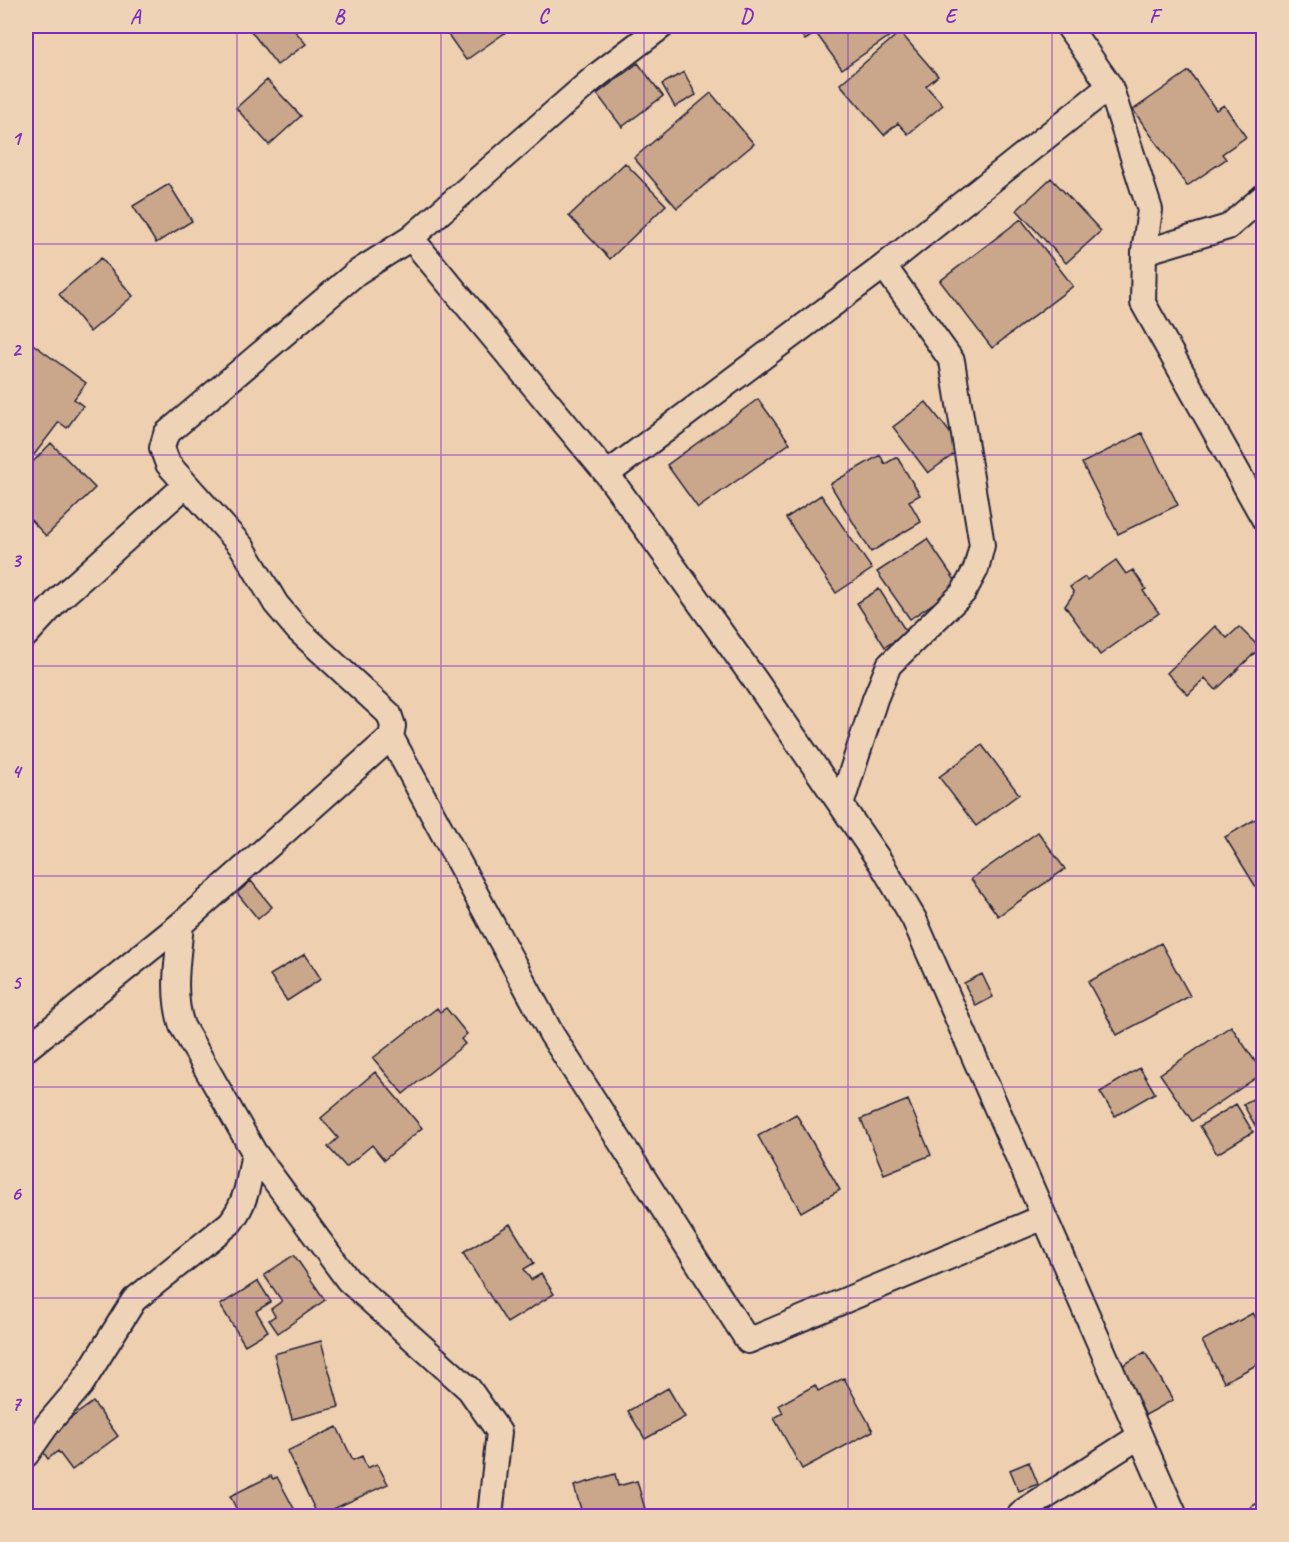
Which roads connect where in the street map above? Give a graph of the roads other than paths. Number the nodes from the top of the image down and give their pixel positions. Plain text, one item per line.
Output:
1 (662, 26) edge
2 (1068, 26) edge
3 (1110, 86) junction
4 (1263, 196) edge
5 (411, 238) junction
6 (1144, 252) junction
7 (884, 266) junction
8 (608, 474) junction
9 (186, 485) junction
10 (1263, 519) edge
11 (26, 635) edge
12 (391, 737) junction
13 (841, 805) junction
14 (181, 924) junction
15 (26, 1048) edge
16 (254, 1152) junction
17 (1044, 1217) junction
18 (1140, 1436) junction
19 (26, 1455) edge
20 (490, 1516) edge
21 (1019, 1516) edge
22 (1175, 1516) edge

1 - 5 street
2 - 3 street
3 - 6 street
3 - 7 street
4 - 6 street
5 - 8 street
5 - 9 street
6 - 10 street
7 - 8 street
7 - 13 street
8 - 13 street
9 - 11 street
9 - 12 street
12 - 14 street
12 - 17 street
13 - 17 street
14 - 15 street
14 - 16 street
16 - 19 street
16 - 20 street
17 - 18 street
18 - 21 street
18 - 22 street

